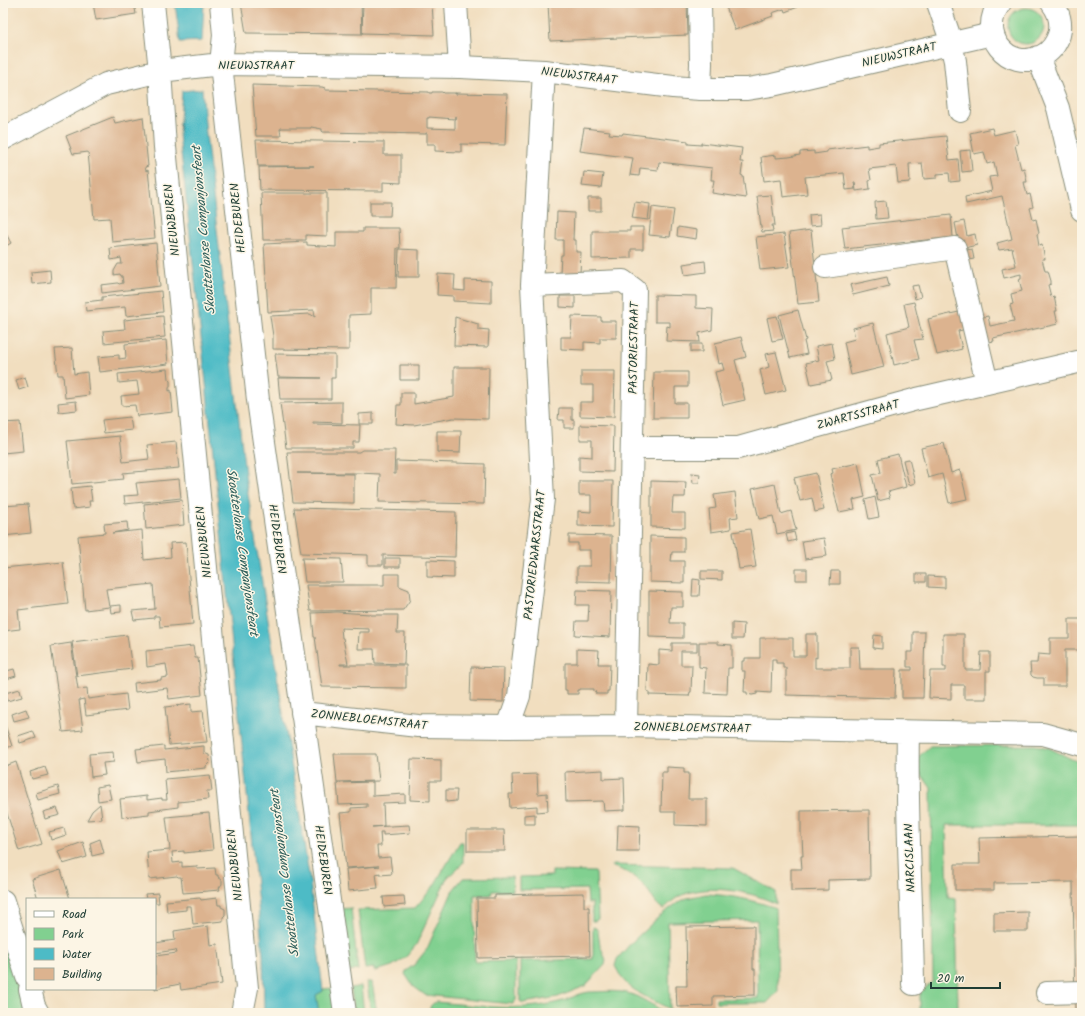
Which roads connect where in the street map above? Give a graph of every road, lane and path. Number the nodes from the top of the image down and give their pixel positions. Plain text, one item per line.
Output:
1 (153, 3) edge
2 (221, 3) edge
3 (456, 3) edge
4 (700, 3) edge
5 (938, 3) edge
6 (1000, 3) edge
7 (1052, 3) edge
8 (992, 34) junction
9 (950, 43) junction
10 (1038, 58) junction
11 (220, 64) junction
12 (460, 67) junction
13 (160, 71) junction
14 (544, 71) junction
15 (700, 89) junction
16 (960, 111) dead end
17 (3, 139) edge
18 (1082, 210) edge
19 (825, 267) dead end
20 (532, 285) junction
21 (1082, 361) edge
22 (987, 383) junction
23 (632, 448) junction
24 (302, 713) junction
25 (626, 726) junction
26 (508, 727) junction
27 (908, 732) junction
28 (1082, 745) edge
29 (3, 901) edge
30 (26, 974) edge
31 (913, 984) dead end
32 (30, 990) edge
33 (1082, 992) edge
34 (1047, 993) dead end
35 (38, 1013) edge
36 (242, 1013) edge
37 (345, 1013) edge

1 - 13 street, NIEUWBUREN
2 - 11 street, HEIDEBUREN
3 - 12 street
4 - 15 street
5 - 9 street
6 - 8 street
7 - 10 street
8 - 9 street, NIEUWSTRAAT
8 - 10 street
9 - 15 street, NIEUWSTRAAT
9 - 16 street
10 - 18 street
11 - 12 street, NIEUWSTRAAT
11 - 13 street, NIEUWSTRAAT
11 - 24 street, HEIDEBUREN
12 - 14 street, NIEUWSTRAAT
13 - 17 street, NIEUWSTRAAT
13 - 36 street, NIEUWBUREN
14 - 15 street, NIEUWSTRAAT
14 - 20 street
19 - 22 street
20 - 23 street, PASTORIESTRAAT
20 - 26 street, PASTORIEDWARSSTRAAT
21 - 22 street, ZWARTSSTRAAT
22 - 23 street, ZWARTSSTRAAT
23 - 25 street, PASTORIESTRAAT
24 - 26 street, ZONNEBLOEMSTRAAT
24 - 37 street, HEIDEBUREN
25 - 26 street, ZONNEBLOEMSTRAAT
25 - 27 street, ZONNEBLOEMSTRAAT
27 - 28 street, ZONNEBLOEMSTRAAT
27 - 31 street, NARCISLAAN
29 - 30 street
32 - 35 street
33 - 34 street

